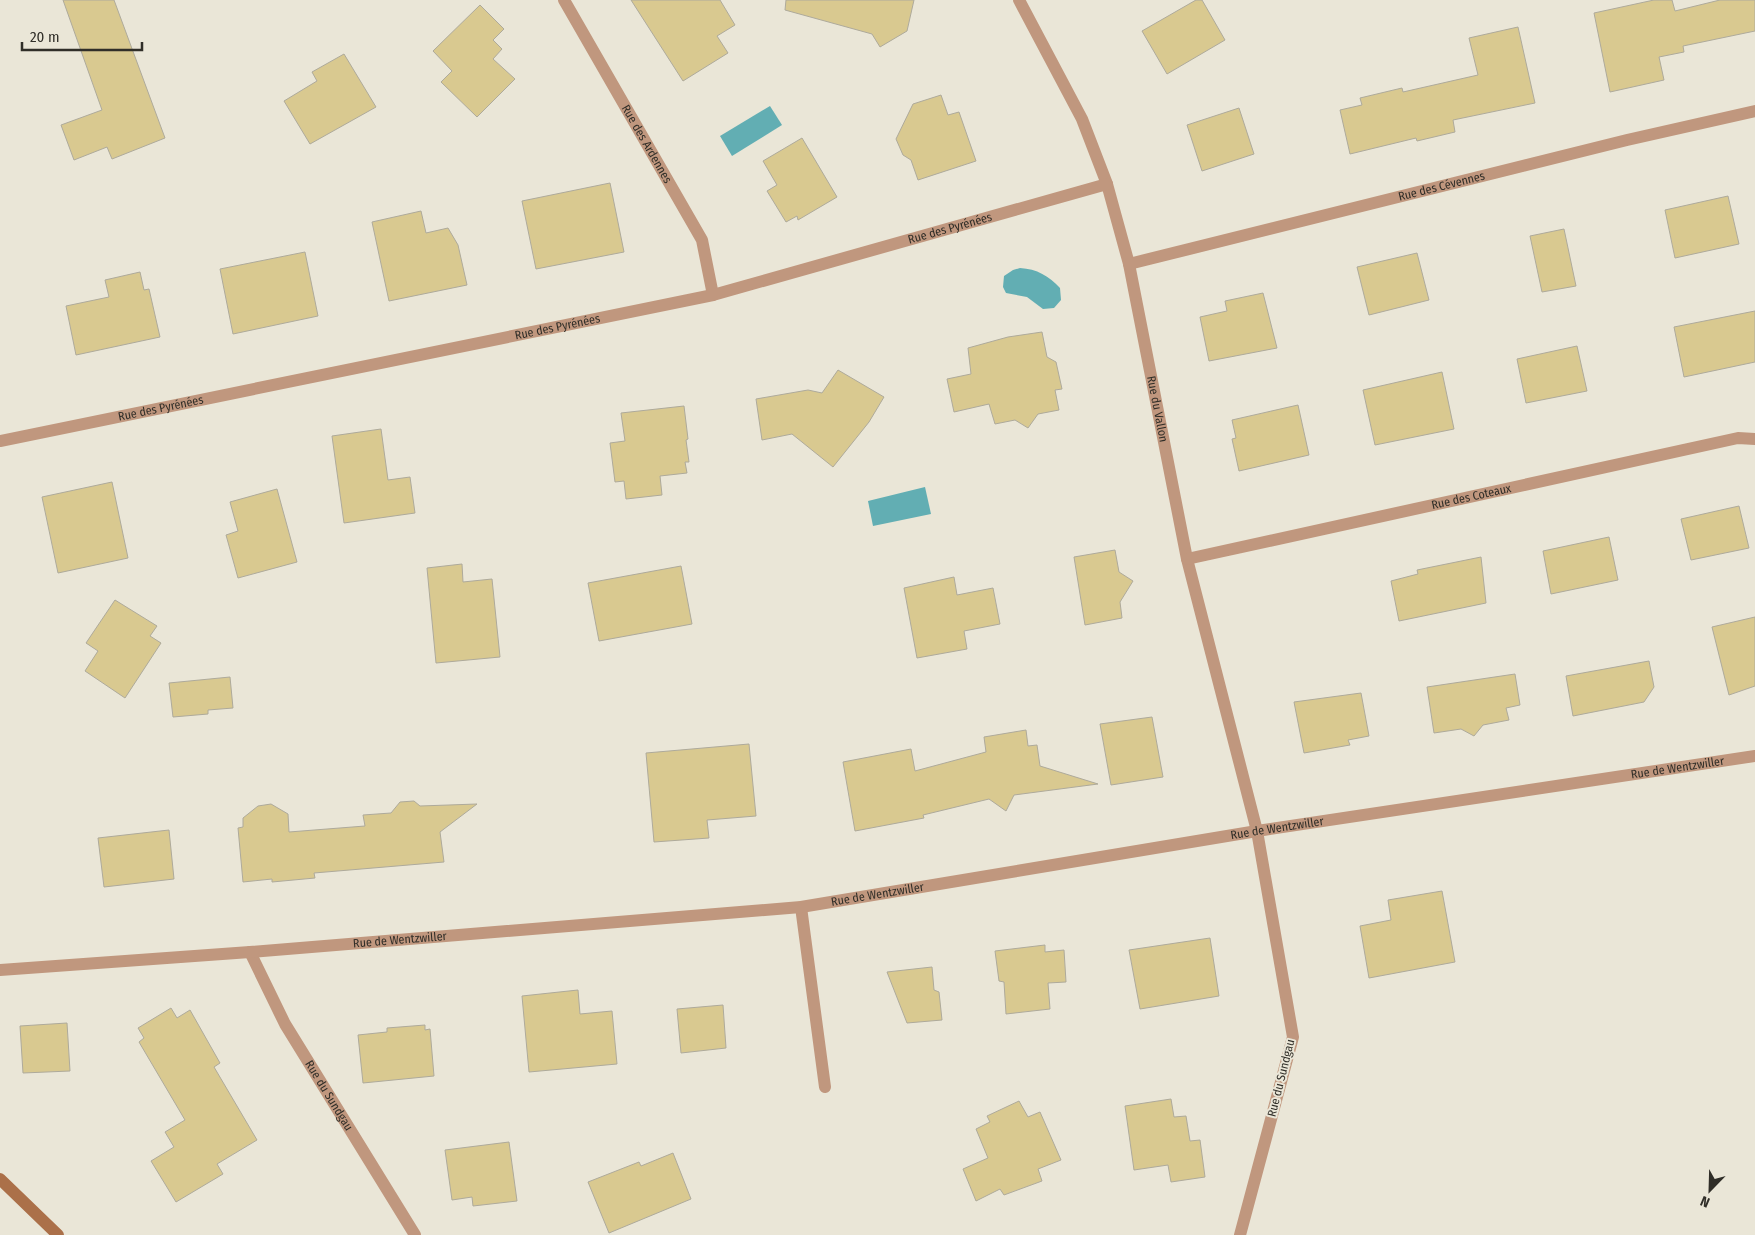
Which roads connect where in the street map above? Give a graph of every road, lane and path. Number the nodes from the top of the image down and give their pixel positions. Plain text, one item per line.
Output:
1 (564, 0) edge
2 (1019, 0) edge
3 (1755, 111) edge
4 (1107, 184) junction
5 (1129, 264) junction
6 (713, 295) junction
7 (1755, 439) edge
8 (0, 441) edge
9 (1187, 559) junction
10 (1755, 756) edge
11 (1257, 831) junction
12 (801, 907) junction
13 (250, 952) junction
14 (0, 970) edge
15 (825, 1087) dead end
16 (0, 1179) edge
17 (58, 1235) edge
18 (415, 1235) edge
19 (1240, 1235) edge

1 - 6 street, Rue des Ardennes
2 - 4 street, Rue du Vallon
3 - 5 street, Rue des Cévennes
4 - 5 street, Rue du Vallon
4 - 6 street, Rue des Pyrénées
5 - 9 street, Rue du Vallon
6 - 8 street, Rue des Pyrénées
7 - 9 street, Rue des Coteaux
9 - 11 street, Rue du Vallon
10 - 11 street, Rue de Wentzwiller
11 - 12 street, Rue de Wentzwiller
11 - 19 street, Rue du Sundgau
12 - 13 street, Rue de Wentzwiller
12 - 15 street
13 - 14 street, Rue de Wentzwiller
13 - 18 street, Rue du Sundgau
16 - 17 street

